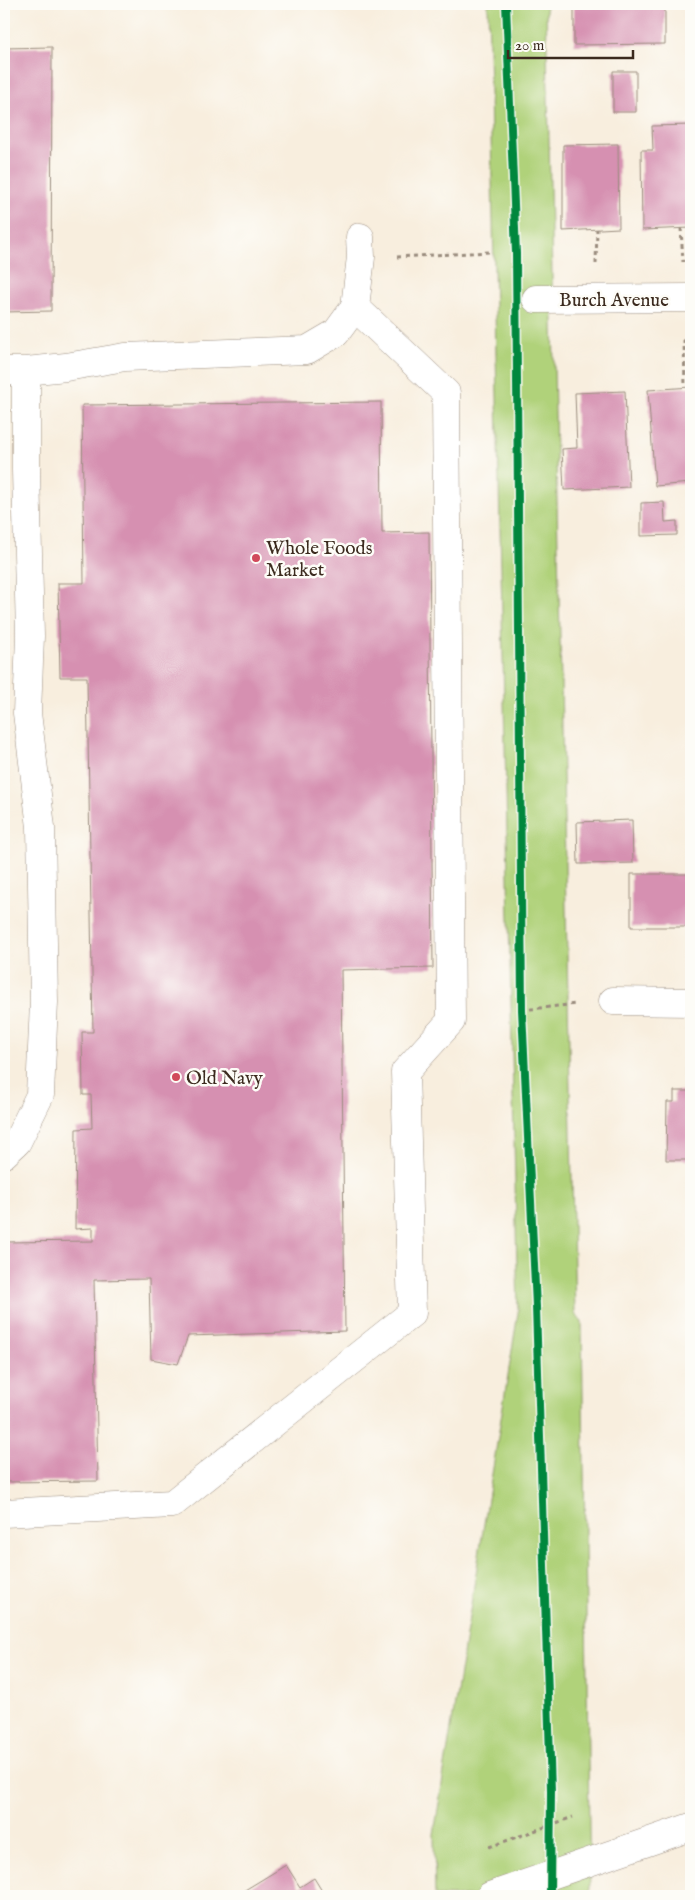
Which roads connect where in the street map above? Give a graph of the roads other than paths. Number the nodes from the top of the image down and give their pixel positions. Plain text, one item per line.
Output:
1 (360, 237) dead end
2 (691, 298) edge
3 (536, 299) dead end
4 (355, 307) junction
5 (15, 371) edge
6 (612, 1001) road end
7 (691, 1002) edge
8 (4, 1154) edge
9 (4, 1513) edge
10 (691, 1827) edge
11 (490, 1896) edge

1 - 4 street
2 - 3 street, Burch Avenue
4 - 5 street
4 - 9 street
5 - 8 street
6 - 7 street
10 - 11 street

